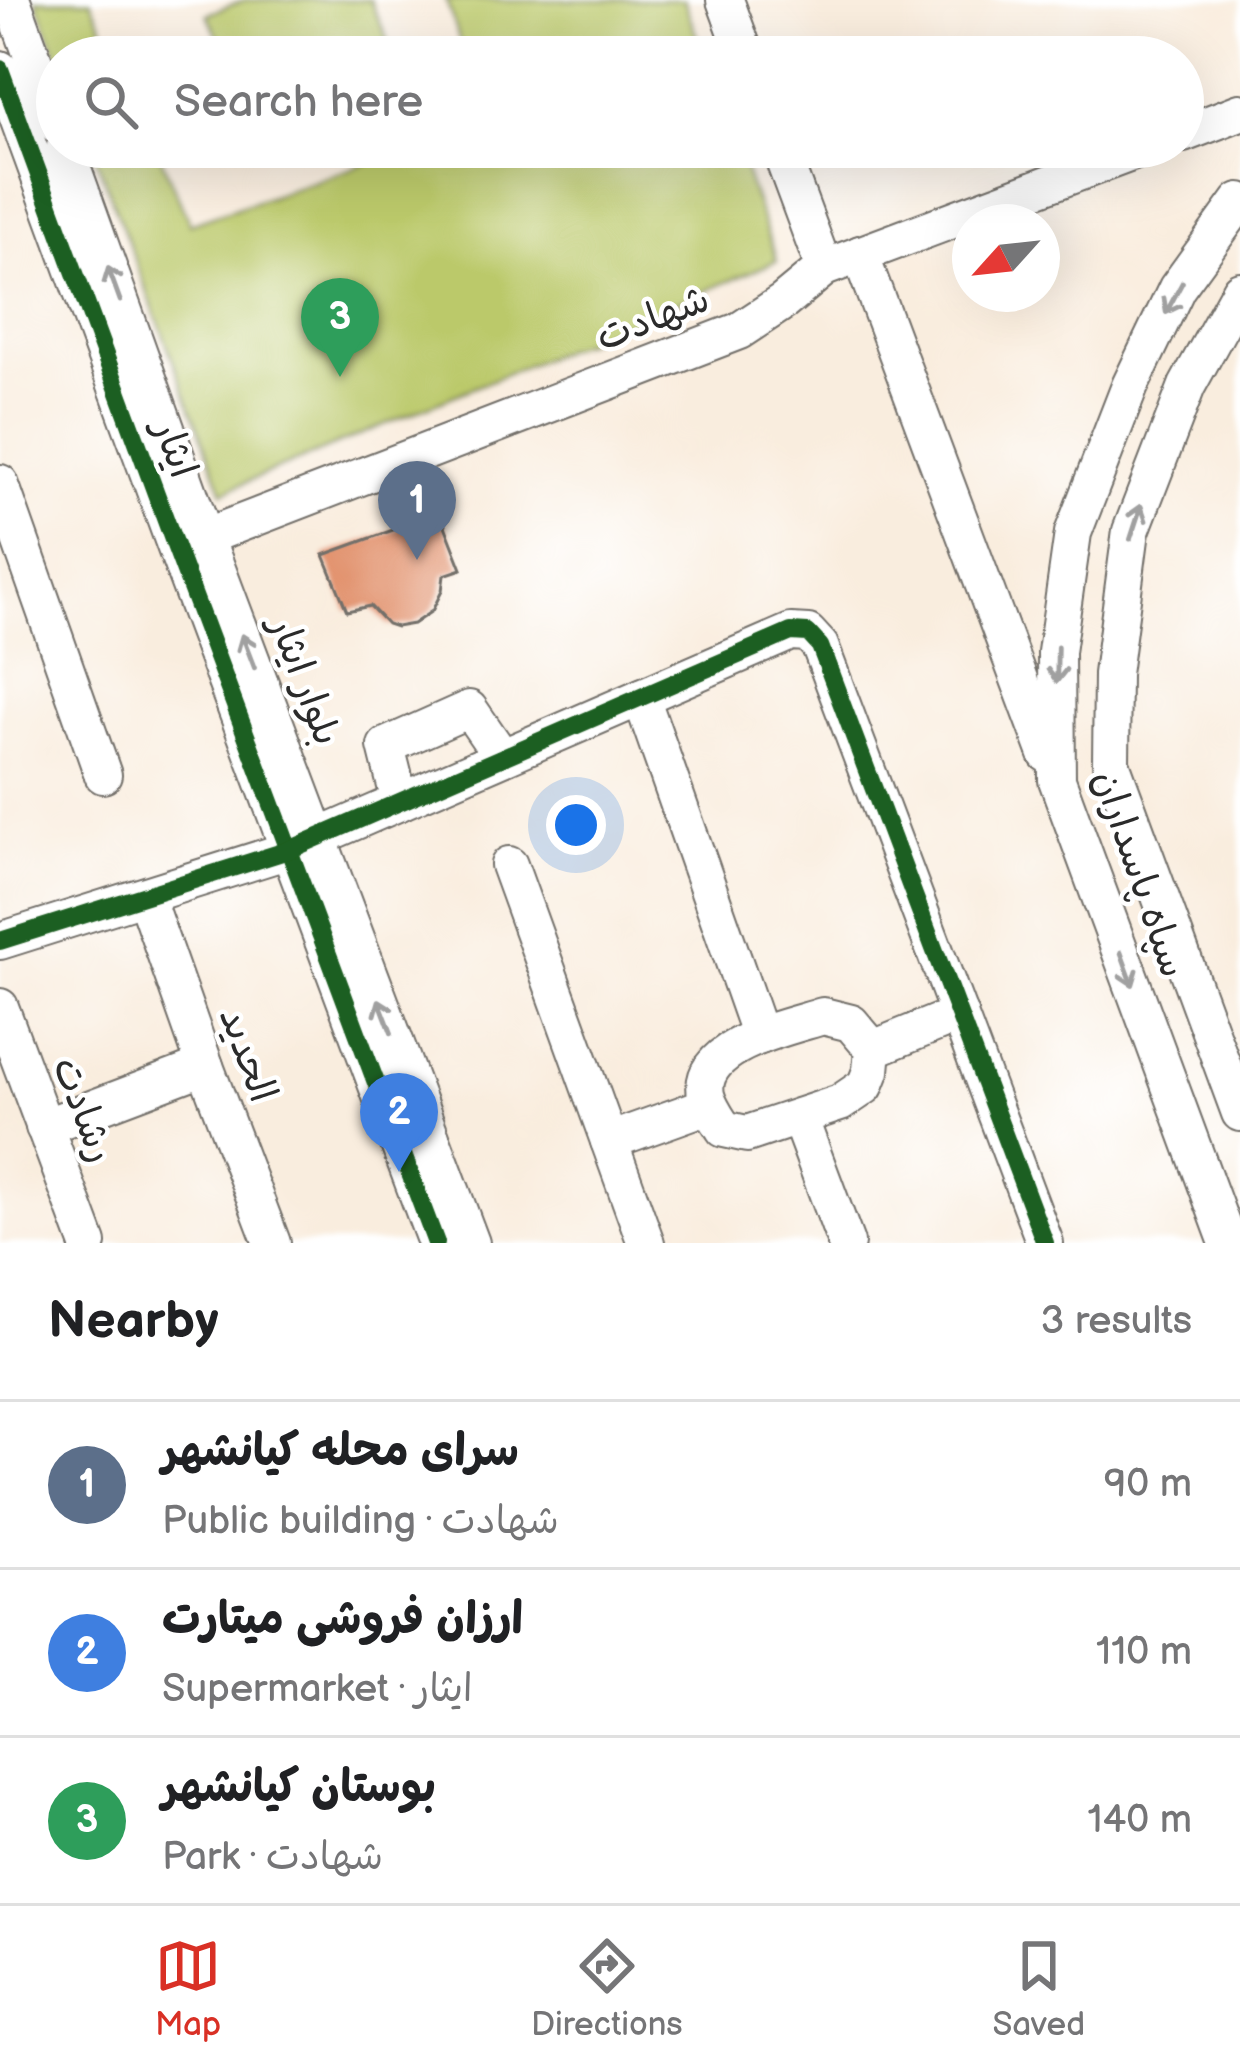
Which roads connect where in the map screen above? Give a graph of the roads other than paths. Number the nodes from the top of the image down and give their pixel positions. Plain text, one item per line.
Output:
1 (12, 0) edge
2 (725, 0) edge
3 (738, 36) edge
4 (36, 67) edge
5 (0, 69) edge
6 (1240, 112) edge
7 (1204, 126) edge
8 (36, 158) edge
9 (40, 168) edge
10 (72, 168) edge
11 (787, 168) edge
12 (1091, 168) edge
13 (1240, 201) edge
14 (860, 254) junction
15 (824, 268) junction
16 (1240, 290) edge
17 (0, 483) edge
18 (9, 534) edge
19 (191, 543) junction
20 (641, 698) junction
21 (502, 758) junction
22 (1112, 763) junction
23 (103, 775) dead end
24 (1057, 780) junction
25 (400, 802) junction
26 (303, 844) junction
27 (509, 865) dead end
28 (1153, 875) junction
29 (1098, 890) junction
30 (145, 896) junction
31 (0, 941) edge
32 (0, 1007) edge
33 (959, 1014) junction
34 (760, 1036) junction
35 (873, 1049) junction
36 (205, 1066) junction
37 (709, 1105) junction
38 (1240, 1113) edge
39 (799, 1117) junction
40 (44, 1127) junction
41 (609, 1141) junction
42 (88, 1243) edge
43 (272, 1243) edge
44 (436, 1243) edge
45 (471, 1243) edge
46 (646, 1243) edge
47 (846, 1243) edge
48 (1045, 1243) edge
49 (1228, 1243) edge

1 - 4 street
2 - 3 street
5 - 8 street, ایثار
6 - 7 street
9 - 19 street, ایثار
19 -> 10 street
11 - 15 street
12 - 14 street, شهادت
13 -> 24 street, سپاه پاسداران
14 - 15 street, شهادت
14 - 24 street
15 - 19 street, شهادت
22 -> 16 street, سپاه پاسداران
17 - 18 street
18 - 23 street
19 - 26 street, ایثار
20 - 21 street
20 - 33 street
20 - 34 street
21 - 25 street
21 - 25 street
22 - 24 street
22 - 28 street, سپاه پاسداران
24 - 29 street, سپاه پاسداران
25 - 26 street
26 - 30 street
26 - 44 street, ایثار
45 -> 26 street
27 - 41 street
28 - 29 street
28 - 38 street, سپاه پاسداران
29 -> 49 street, سپاه پاسداران
30 - 31 street
30 - 36 street, الحدید
32 - 40 street, رشادت
33 - 35 street
33 - 48 street
34 - 35 street
34 - 37 street
35 - 39 street
36 - 40 street
36 - 43 street, الحدید
37 - 39 street
37 - 41 street
39 - 47 street
40 - 42 street, رشادت
41 - 46 street

